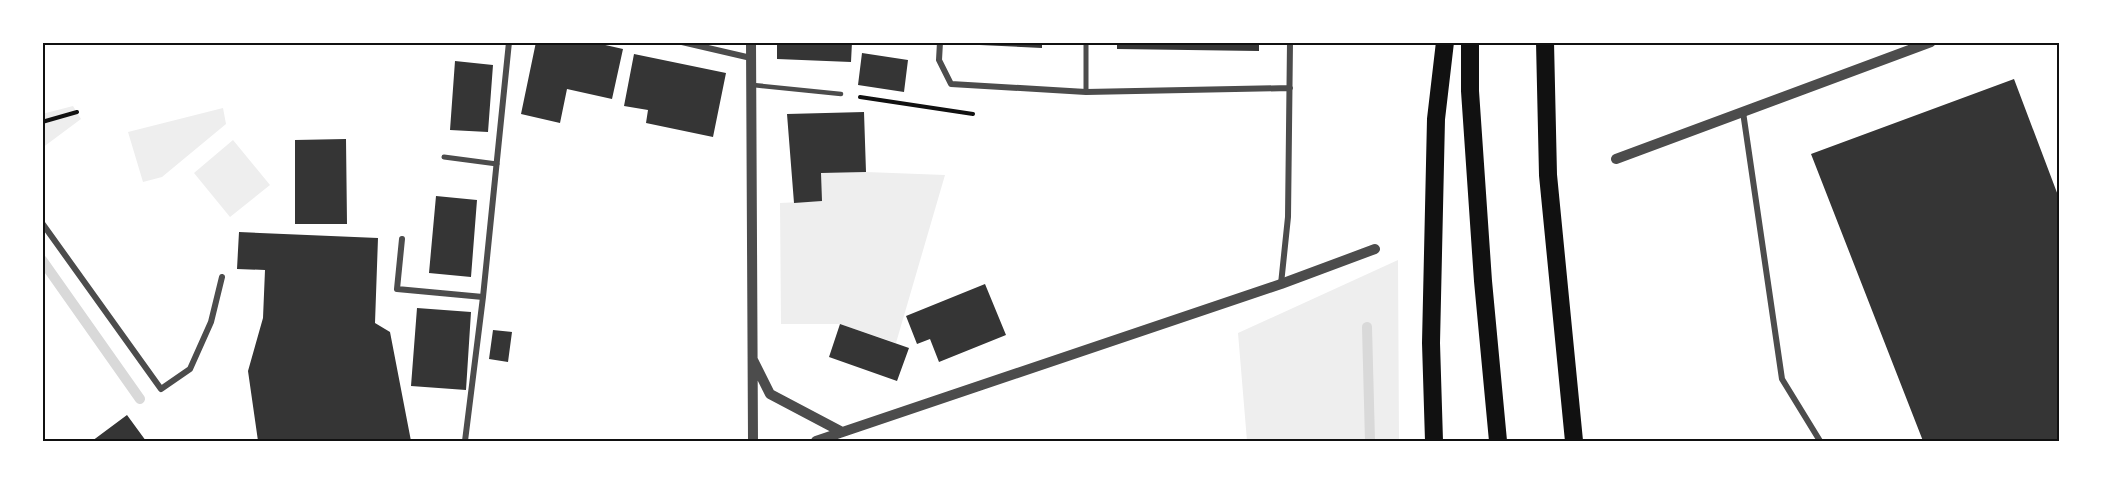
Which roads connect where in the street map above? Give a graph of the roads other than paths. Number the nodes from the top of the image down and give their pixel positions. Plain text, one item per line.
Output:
1 (509, 42) edge
2 (682, 42) edge
3 (751, 42) edge
4 (940, 42) edge
5 (1086, 42) edge
6 (1290, 42) edge
7 (1445, 42) edge
8 (1470, 42) edge
9 (1545, 42) edge
10 (1930, 42) edge
11 (751, 58) junction
12 (750, 85) junction
13 (1290, 87) junction
14 (1086, 92) junction
15 (841, 94) road end
16 (1743, 112) junction
17 (444, 157) dead end
18 (1616, 159) dead end
19 (497, 164) junction
20 (42, 223) edge
21 (402, 239) dead end
22 (1375, 249) dead end
23 (222, 277) dead end
24 (1281, 284) junction
25 (483, 297) junction
26 (752, 358) junction
27 (843, 432) junction
28 (465, 441) edge
29 (753, 441) edge
30 (816, 441) edge
31 (1434, 441) edge
32 (1498, 441) edge
33 (1574, 441) edge
34 (1820, 441) edge

1 - 19 street
2 - 11 street
3 - 11 street
4 - 14 street
5 - 14 street
6 - 13 street
7 - 31 highway
8 - 32 highway
9 - 33 highway
10 - 16 street
11 - 12 street
12 - 15 lane
12 - 26 street
13 - 14 street
13 - 24 street
16 - 18 street
16 - 34 street
17 - 19 street
19 - 25 street
20 - 23 street
21 - 25 street
22 - 24 street
24 - 27 street
25 - 28 street
26 - 27 street
26 - 29 street
27 - 30 street

